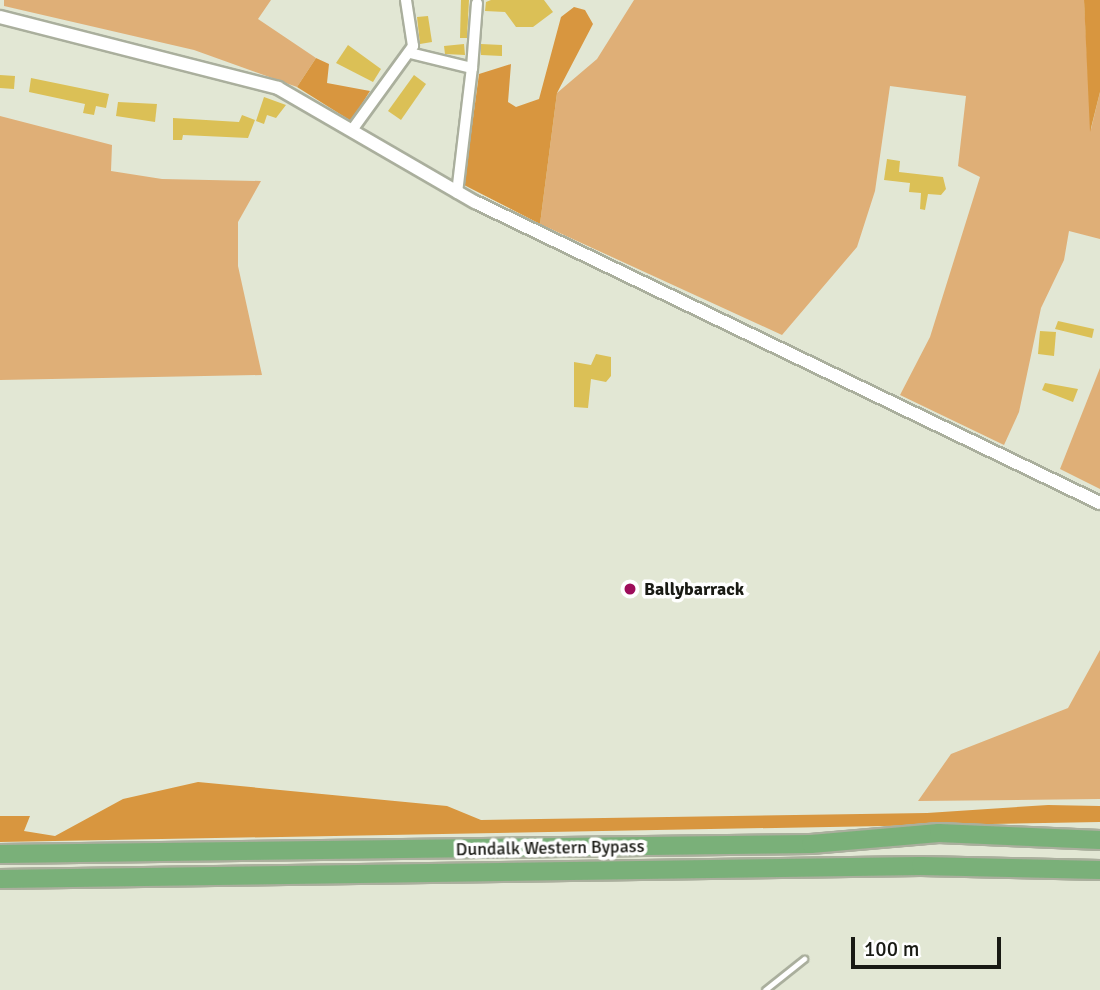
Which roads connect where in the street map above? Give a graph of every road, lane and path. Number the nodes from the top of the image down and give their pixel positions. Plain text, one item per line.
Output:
1 (406, 0) edge
2 (477, 3) dead end
3 (0, 17) edge
4 (410, 53) junction
5 (472, 68) junction
6 (352, 130) junction
7 (457, 192) junction
8 (1100, 503) edge
9 (1100, 839) edge
10 (0, 854) edge
11 (1100, 870) edge
12 (0, 879) edge
13 (804, 959) dead end
14 (765, 990) edge

1 - 4 street
2 - 5 street
3 - 6 street
4 - 5 street
4 - 6 street
5 - 7 street
6 - 7 street
7 - 8 street
9 - 10 highway, Dundalk Western Bypass
11 - 12 highway, Dundalk Western Bypass
13 - 14 lane

